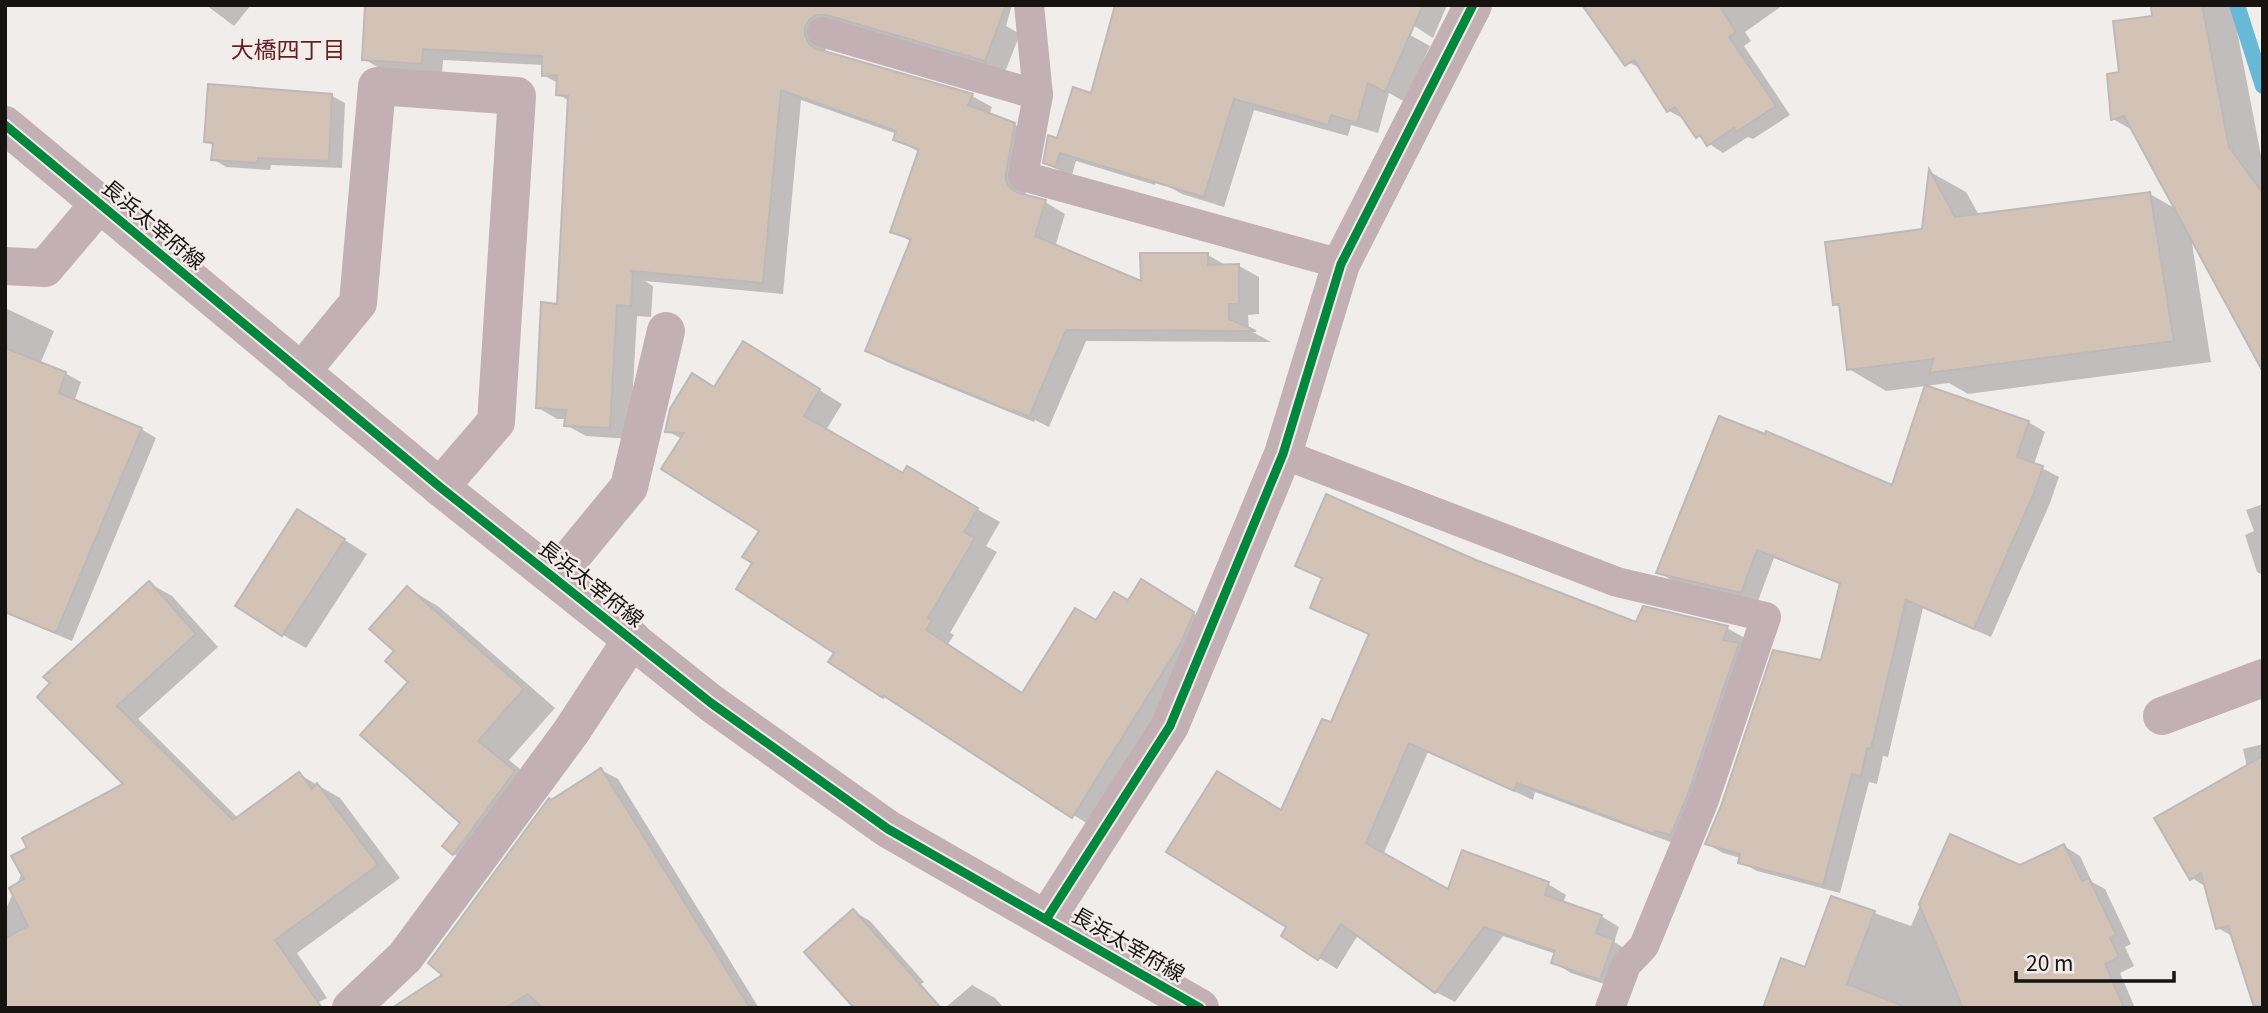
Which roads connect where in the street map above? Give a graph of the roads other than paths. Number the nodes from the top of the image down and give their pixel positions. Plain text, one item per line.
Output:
1 (1029, 5) edge
2 (1473, 5) edge
3 (821, 32) dead end
4 (1038, 96) junction
5 (5, 125) edge
6 (100, 203) junction
7 (1341, 264) junction
8 (5, 266) edge
9 (666, 331) dead end
10 (301, 372) junction
11 (1283, 454) junction
12 (440, 487) junction
13 (555, 578) junction
14 (632, 639) junction
15 (2263, 678) edge
16 (2162, 716) dead end
17 (1047, 918) junction
18 (351, 1008) edge
19 (1200, 1008) edge
20 (1610, 1008) edge

1 - 4 lane
2 - 7 street
3 - 4 lane
4 - 7 lane
5 - 6 street, 長浜太宰府線
6 - 8 street
6 - 10 street, 長浜太宰府線
7 - 11 street
9 - 13 street
10 - 12 street, 長浜太宰府線
10 - 12 street
11 - 17 street
11 - 20 lane
12 - 13 street, 長浜太宰府線
13 - 14 street, 長浜太宰府線
14 - 17 street, 長浜太宰府線
14 - 18 street
15 - 16 street
17 - 19 street, 長浜太宰府線

